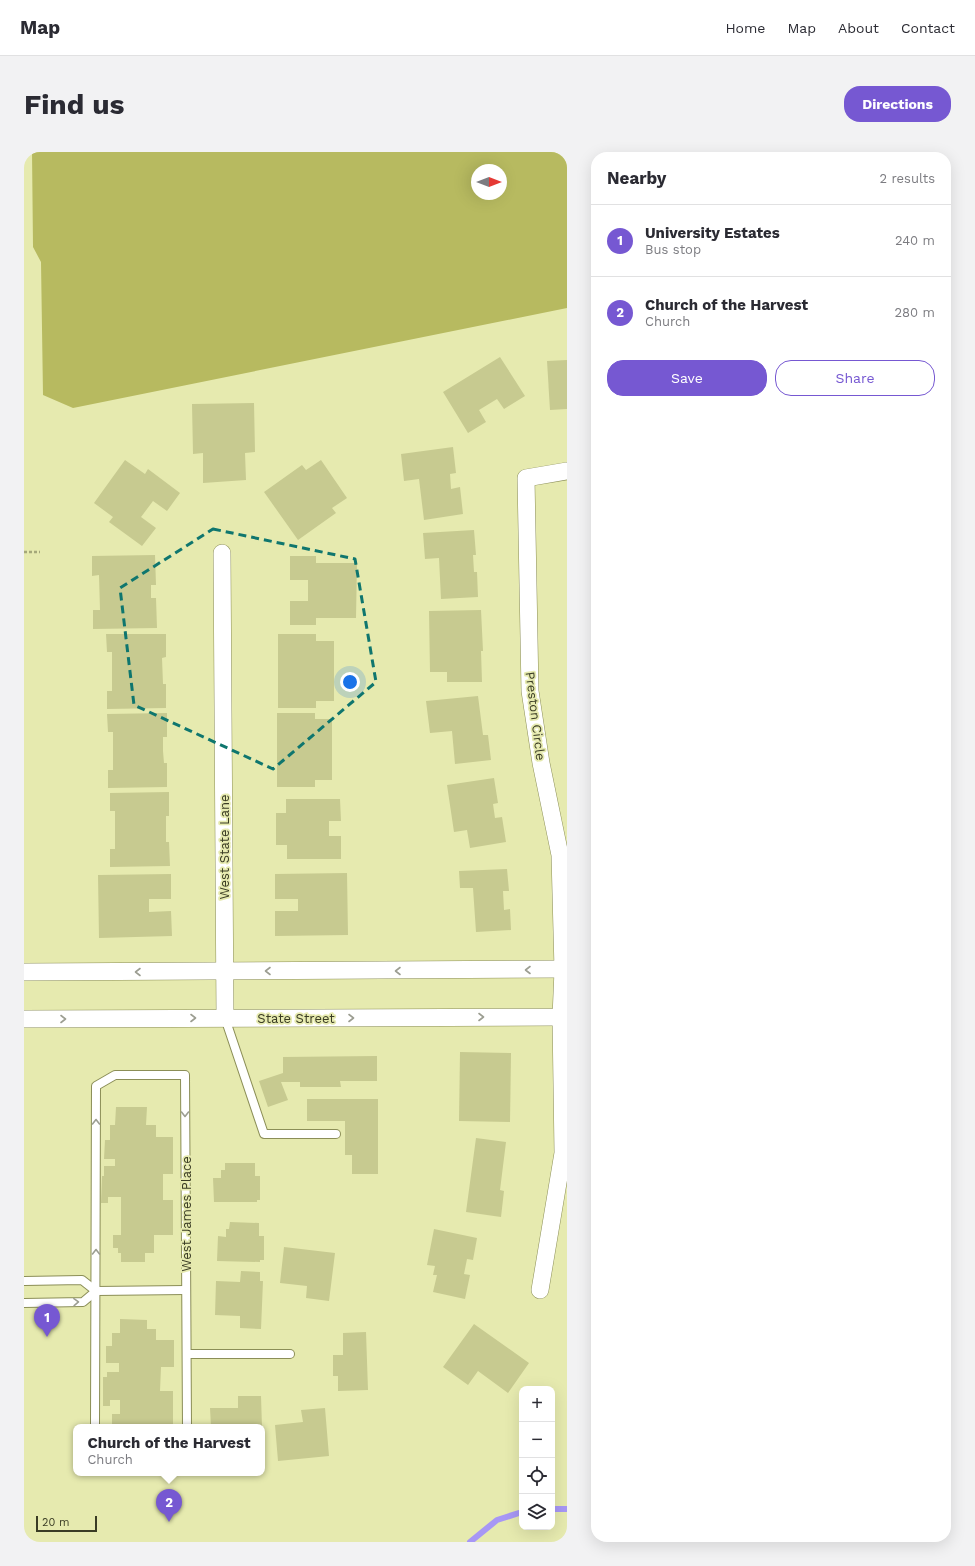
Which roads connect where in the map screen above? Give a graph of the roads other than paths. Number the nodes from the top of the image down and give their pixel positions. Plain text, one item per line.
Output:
1 (567, 471) edge
2 (222, 553) dead end
3 (565, 969) edge
4 (224, 971) junction
5 (24, 972) edge
6 (564, 1016) edge
7 (225, 1018) junction
8 (24, 1019) edge
9 (336, 1134) dead end
10 (24, 1281) edge
11 (186, 1290) junction
12 (540, 1290) dead end
13 (96, 1291) junction
14 (24, 1303) edge
15 (187, 1354) junction
16 (290, 1354) dead end
17 (95, 1424) edge
18 (187, 1424) edge

1 - 3 street, Preston Circle
2 - 4 street, West State Lane
3 -> 4 street
3 - 6 street
4 -> 5 street
4 - 7 street, West State Lane
7 -> 6 street, State Street
6 - 12 street
8 -> 7 street, State Street
7 - 9 lane, West State Lane
10 - 13 lane
11 - 13 lane
13 -> 11 lane, West James Place
11 - 15 lane, West James Place
14 -> 13 lane
13 - 17 lane
15 - 16 lane
15 - 18 lane, West James Place

